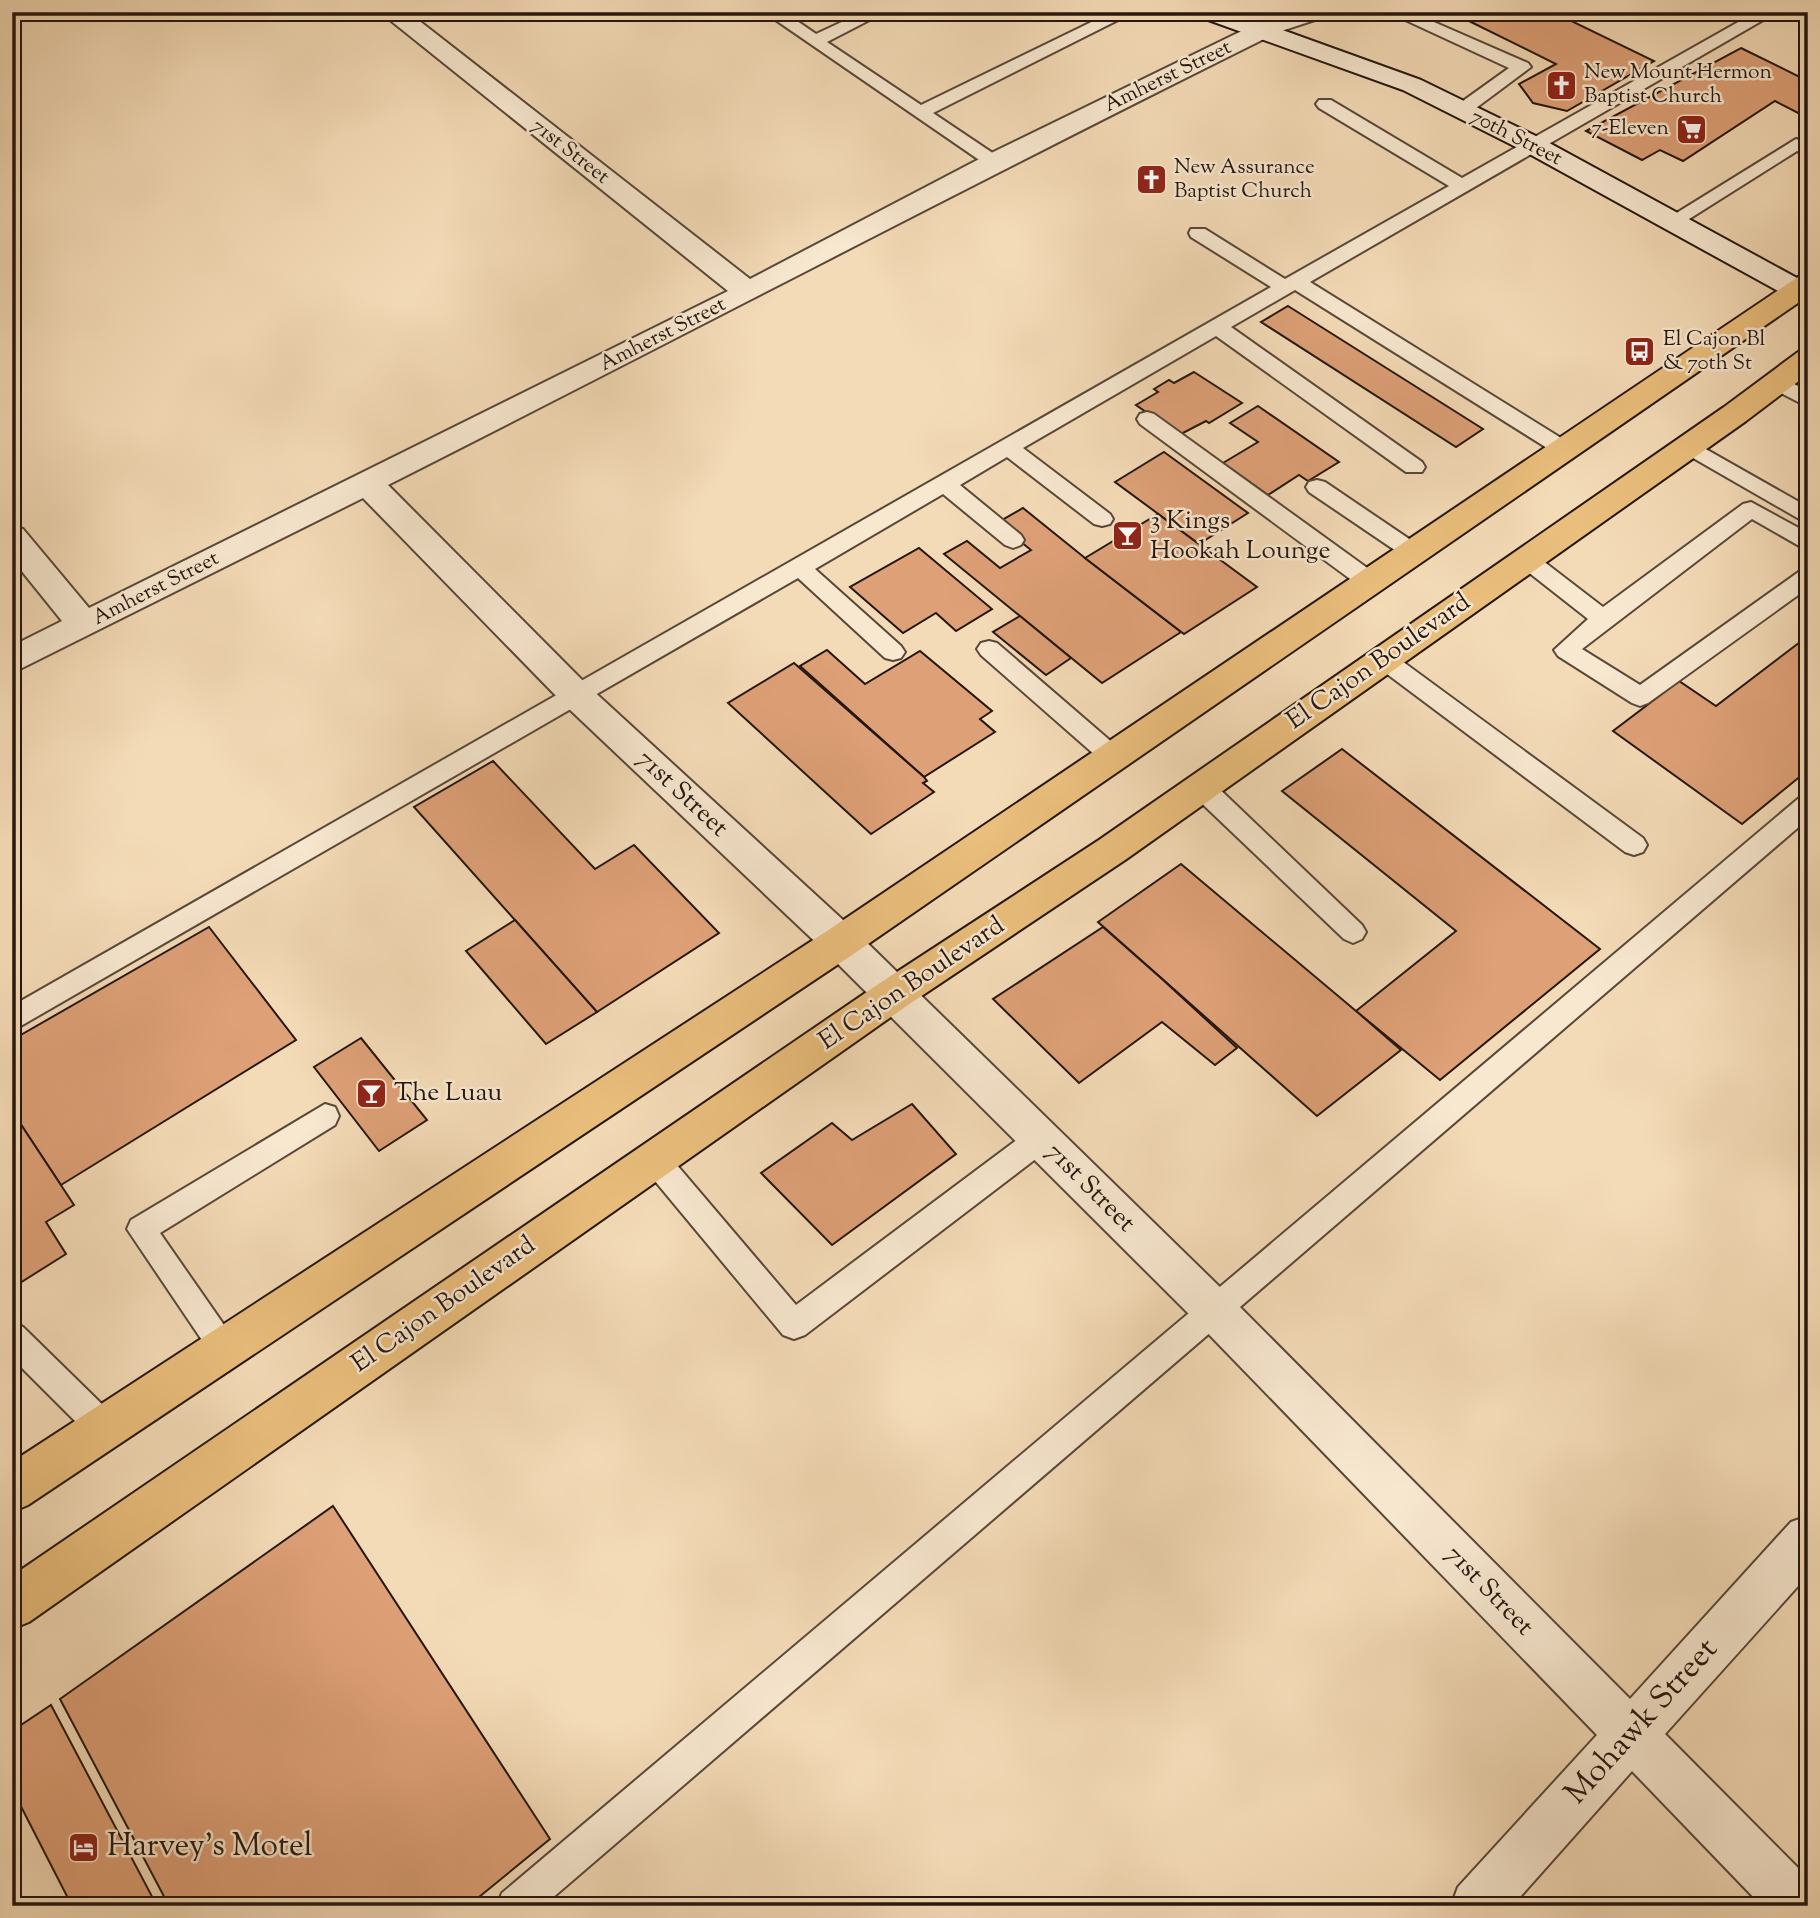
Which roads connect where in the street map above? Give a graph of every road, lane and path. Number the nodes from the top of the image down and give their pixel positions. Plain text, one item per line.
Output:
1 (392, 12) edge
2 (772, 12) edge
3 (877, 12) edge
4 (1126, 12) edge
5 (1209, 12) edge
6 (1315, 12) edge
7 (1396, 12) edge
8 (1769, 12) edge
9 (1263, 30) junction
10 (815, 41) junction
11 (1325, 104) dead end
12 (1462, 110) junction
13 (921, 113) junction
14 (1533, 145) junction
15 (1808, 150) edge
16 (994, 162) junction
17 (1462, 186) junction
18 (1671, 222) junction
19 (1198, 233) dead end
20 (1290, 285) junction
21 (1804, 290) edge
22 (748, 292) junction
23 (1217, 327) junction
24 (1808, 359) edge
25 (1776, 382) junction
26 (1808, 400) edge
27 (1147, 419) dead end
28 (1688, 446) junction
29 (1009, 448) junction
30 (1562, 448) junction
31 (1413, 467) dead end
32 (368, 484) junction
33 (945, 484) junction
34 (1317, 487) dead end
35 (1808, 517) edge
36 (1102, 519) dead end
37 (12, 537) edge
38 (1013, 540) dead end
39 (1808, 543) edge
40 (1413, 552) junction
41 (1526, 559) junction
42 (800, 568) junction
43 (1808, 577) edge
44 (1369, 581) junction
45 (1603, 619) junction
46 (84, 625) junction
47 (989, 649) dead end
48 (893, 652) dead end
49 (1383, 659) junction
50 (12, 661) edge
51 (578, 696) junction
52 (1112, 756) junction
53 (1201, 787) junction
54 (1808, 804) edge
55 (1634, 845) dead end
56 (1353, 932) dead end
57 (841, 942) junction
58 (894, 994) junction
59 (12, 1020) edge
60 (326, 1116) dead end
61 (1040, 1139) junction
62 (655, 1160) junction
63 (1213, 1309) junction
64 (12, 1337) edge
65 (225, 1348) junction
66 (104, 1428) junction
67 (12, 1489) edge
68 (1808, 1539) edge
69 (12, 1605) edge
70 (1630, 1735) junction
71 (514, 1906) edge
72 (1477, 1906) edge
73 (1799, 1906) edge

1 - 22 street, 71st Street
2 - 10 lane
3 - 10 lane
4 - 13 lane
5 - 9 street, 70th Street
6 - 9 street, Amherst Street
7 - 12 lane
8 - 14 lane
9 - 12 street, 70th Street
9 - 16 street, Amherst Street
10 - 13 lane
11 - 17 lane
12 - 14 street, 70th Street
13 - 16 lane
14 - 17 lane
14 - 18 street, 70th Street
15 - 18 lane
16 - 22 street, Amherst Street
17 - 20 lane
18 - 21 street, 70th Street
19 - 20 lane
20 - 23 lane
20 - 30 lane
21 - 30 main road
22 - 32 street, Amherst Street
23 - 29 lane
23 - 31 lane
24 - 25 main road, El Cajon Boulevard
25 - 26 lane
25 - 28 main road, El Cajon Boulevard
27 - 44 lane
28 - 35 lane
28 - 41 main road, El Cajon Boulevard
29 - 33 lane
29 - 36 lane
30 - 40 main road
32 - 46 street, Amherst Street
32 - 51 street, 71st Street
33 - 38 lane
33 - 42 lane
34 - 40 lane
37 - 46 street
39 - 45 lane
40 - 44 main road
41 - 45 lane
41 - 49 main road, El Cajon Boulevard
42 - 48 lane
42 - 51 lane
43 - 45 lane
44 - 52 main road
46 - 50 street, Amherst Street
47 - 52 lane
49 - 53 main road, El Cajon Boulevard
49 - 55 lane
51 - 57 street, 71st Street
51 - 59 lane
52 - 57 main road
53 - 56 lane
53 - 58 main road, El Cajon Boulevard
54 - 63 lane
57 - 58 street, 71st Street
57 - 65 main road
58 - 61 street, 71st Street
58 - 62 main road, El Cajon Boulevard
60 - 65 lane
61 - 62 lane
61 - 63 street, 71st Street
62 - 69 main road, El Cajon Boulevard
63 - 70 street, 71st Street
63 - 71 lane
64 - 66 lane
65 - 66 main road
66 - 67 main road
68 - 70 street, Mohawk Street
70 - 72 street, Mohawk Street
70 - 73 street, 71st Street

